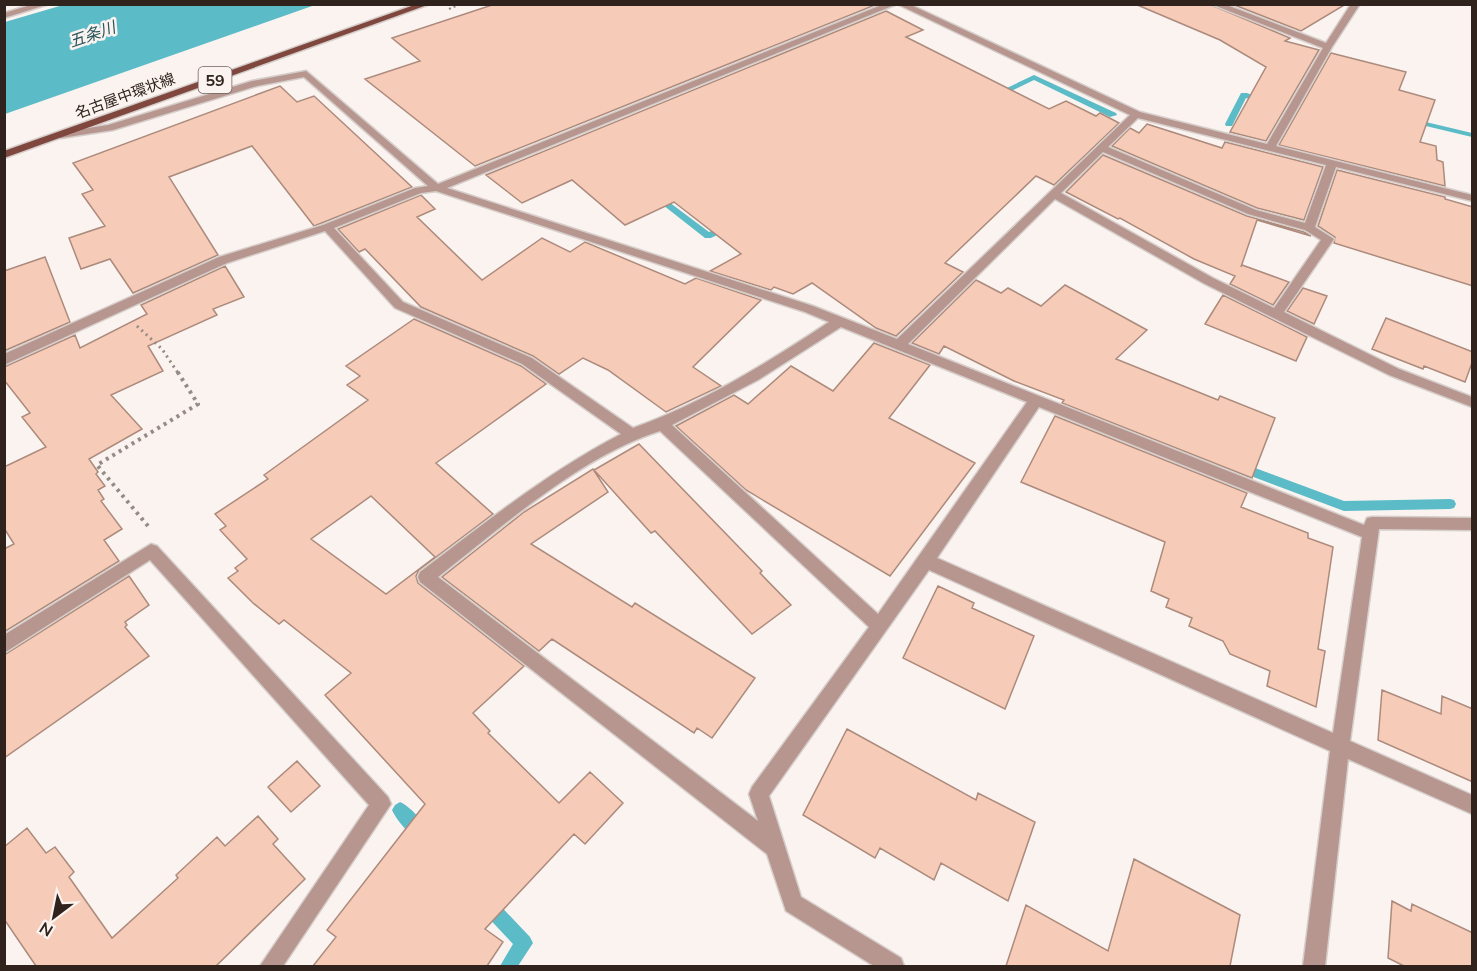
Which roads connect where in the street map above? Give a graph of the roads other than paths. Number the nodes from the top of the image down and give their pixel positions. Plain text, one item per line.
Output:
1 (45, 4) edge
2 (426, 4) edge
3 (893, 4) edge
4 (901, 4) edge
5 (1215, 4) edge
6 (1356, 4) edge
7 (4, 16) edge
8 (1328, 47) junction
9 (1136, 114) junction
10 (61, 135) junction
11 (1101, 148) junction
12 (1270, 148) junction
13 (4, 154) edge
14 (1331, 165) junction
15 (437, 188) junction
16 (1055, 194) junction
17 (1473, 198) edge
18 (327, 227) junction
19 (1309, 228) junction
20 (1276, 314) junction
21 (840, 321) junction
22 (899, 345) junction
23 (4, 360) edge
24 (1036, 400) junction
25 (1473, 402) edge
26 (662, 423) junction
27 (632, 435) junction
28 (1473, 524) edge
29 (1370, 534) junction
30 (926, 561) junction
31 (880, 626) junction
32 (4, 645) edge
33 (1340, 746) junction
34 (1473, 805) edge
35 (776, 847) junction
36 (889, 965) edge
37 (271, 966) edge
38 (1314, 966) edge

1 - 7 street
2 - 10 main road, 名古屋中環状線 / 59
3 - 15 street
4 - 9 street
5 - 8 street
6 - 8 street
8 - 12 street
9 - 11 street
9 - 12 street
10 - 13 main road, 名古屋中環状線 / 59
10 - 15 street
11 - 16 street
11 - 19 street
12 - 14 street
14 - 17 street
14 - 19 street
15 - 18 street
15 - 21 street
16 - 20 street
16 - 22 street
18 - 23 street
18 - 27 street
19 - 20 street
20 - 25 street
21 - 22 street
21 - 26 street
22 - 24 street
24 - 29 street
24 - 30 street
26 - 27 street
26 - 31 street
27 - 35 street
28 - 29 street
29 - 33 street
30 - 31 street
30 - 33 street
31 - 35 street
32 - 37 street
33 - 34 street
33 - 38 street
35 - 36 street

